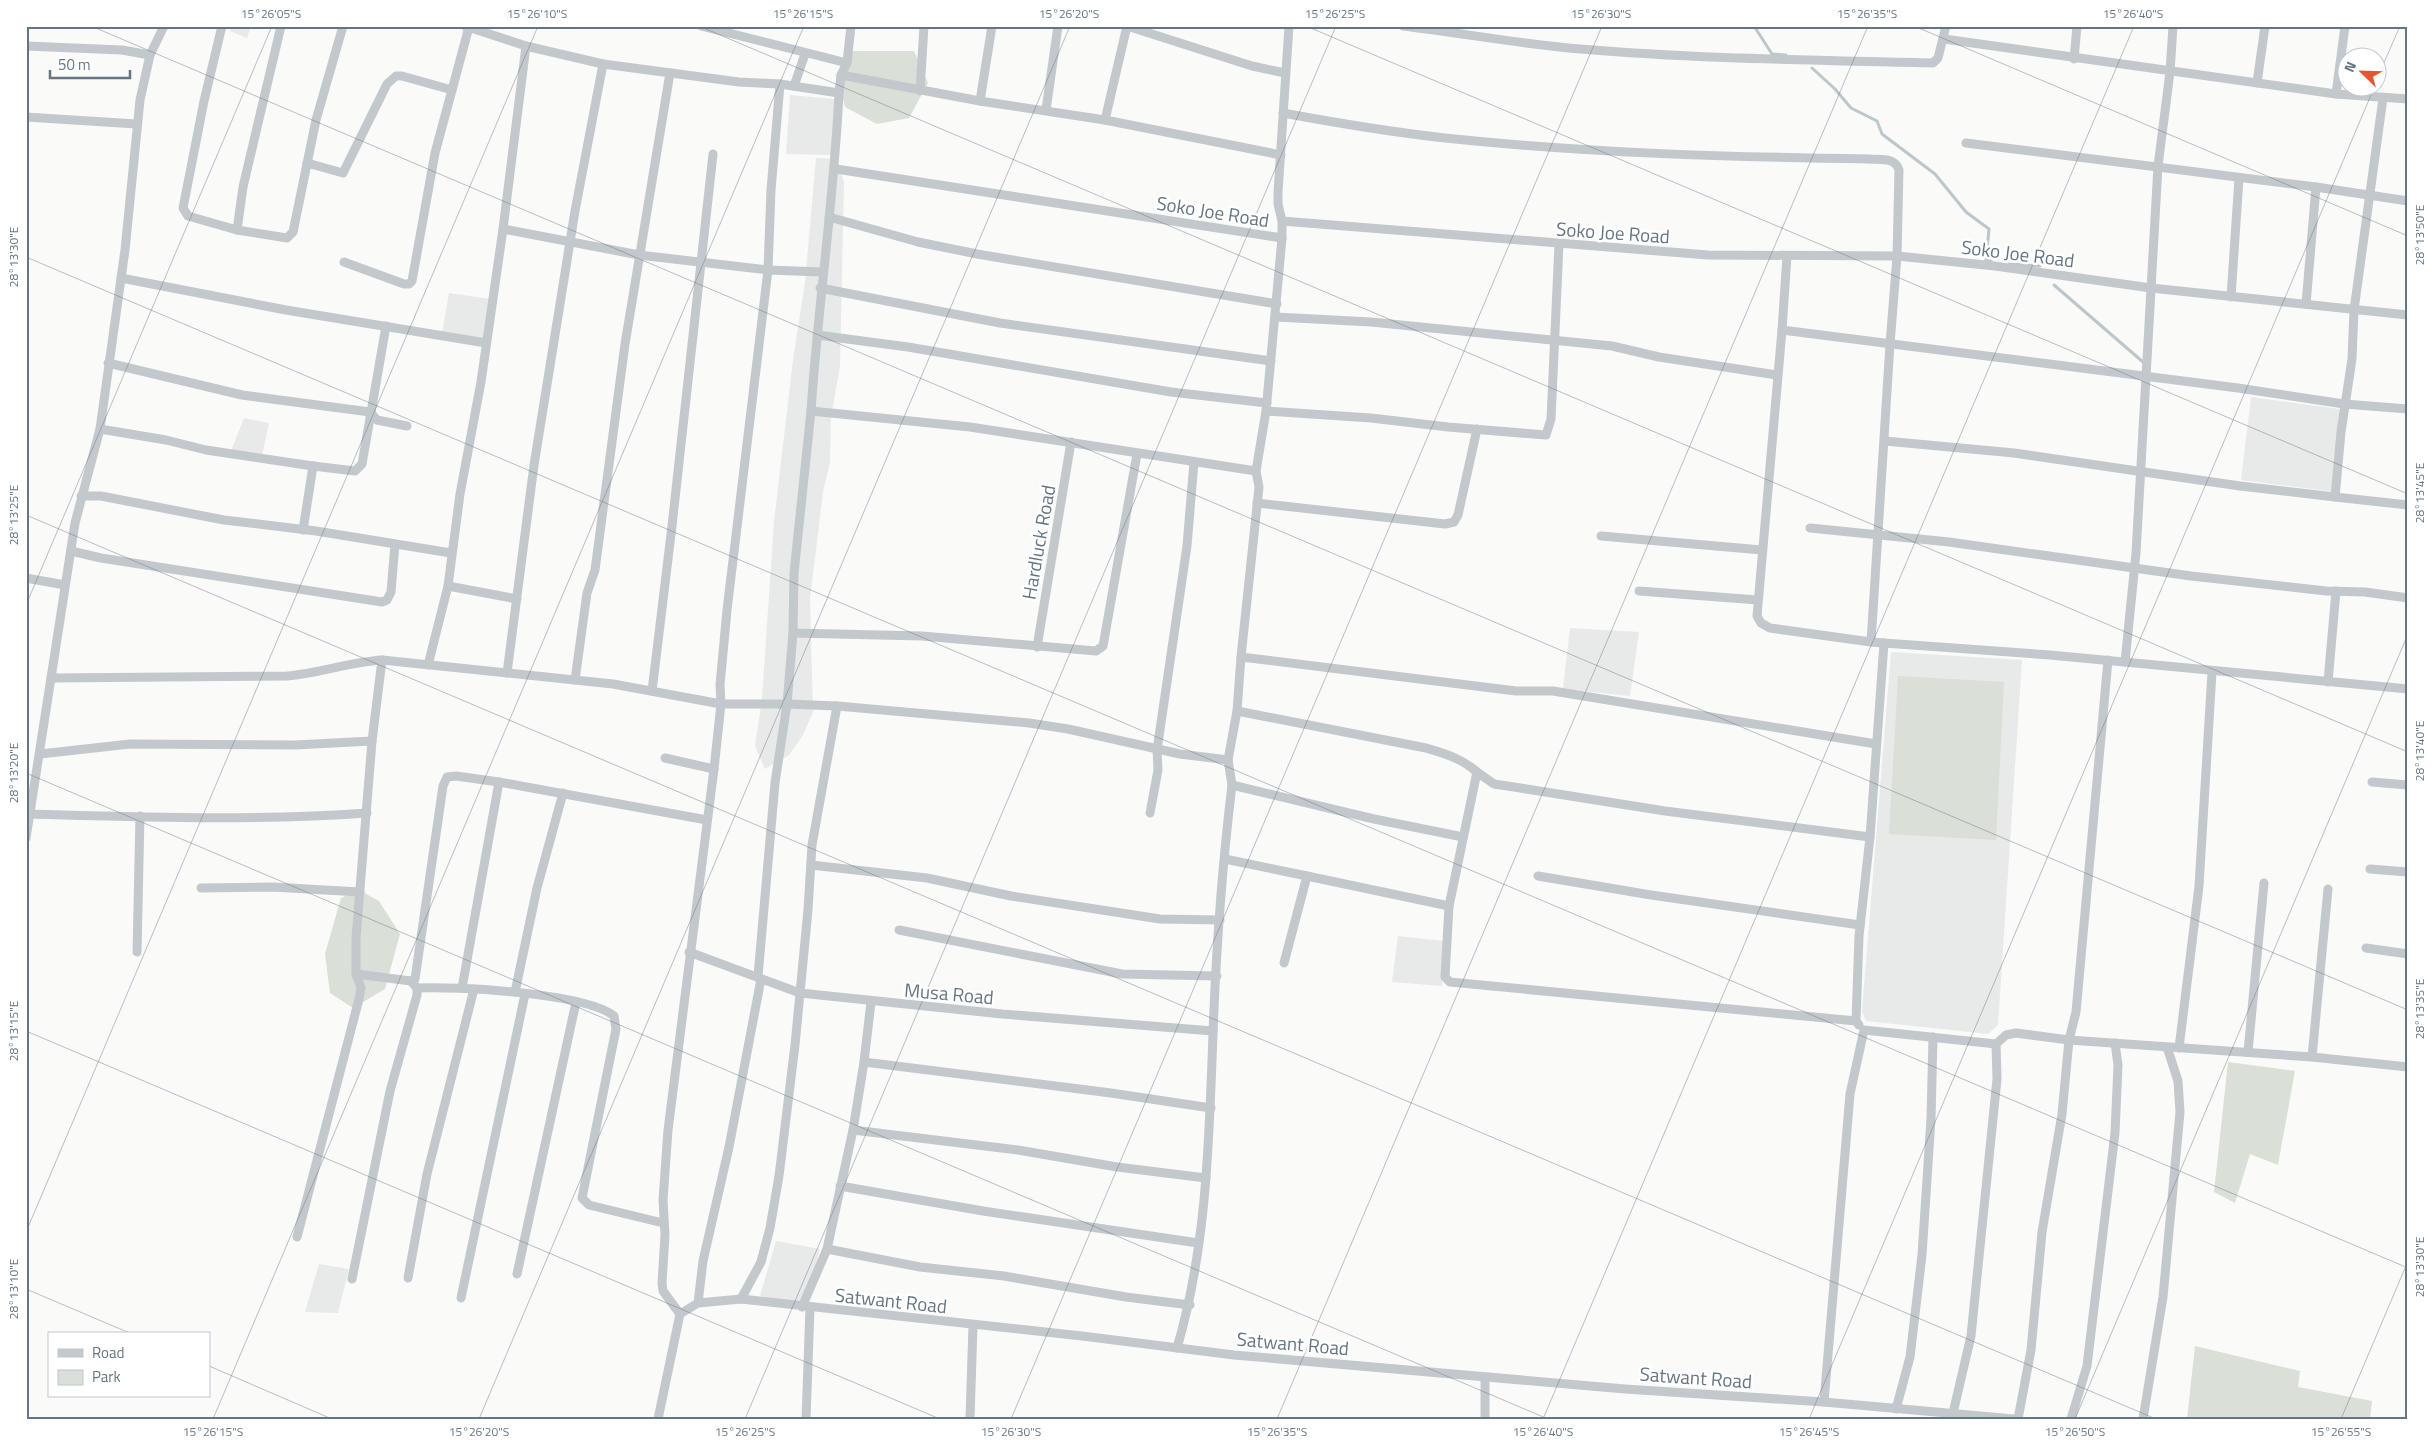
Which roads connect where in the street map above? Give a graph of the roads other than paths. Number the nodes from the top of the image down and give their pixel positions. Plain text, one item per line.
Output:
1 (222, 26) edge
2 (281, 26) edge
3 (343, 26) edge
4 (701, 26) edge
5 (851, 26) edge
6 (924, 26) edge
7 (992, 26) edge
8 (1058, 26) edge
9 (1127, 26) edge
10 (1289, 26) edge
11 (1403, 26) edge
12 (1946, 26) edge
13 (2077, 26) edge
14 (2173, 26) edge
15 (2265, 26) edge
16 (2345, 26) edge
17 (160, 27) edge
18 (467, 27) edge
19 (1944, 39) junction
20 (26, 46) edge
21 (526, 46) junction
22 (2342, 48) edge
23 (805, 54) junction
24 (150, 55) junction
25 (2074, 59) junction
26 (847, 63) junction
27 (603, 64) junction
28 (2170, 72) junction
29 (670, 73) junction
30 (1285, 73) junction
31 (841, 75) junction
32 (2257, 83) junction
33 (780, 84) junction
34 (794, 86) junction
35 (452, 90) junction
36 (920, 91) junction
37 (839, 93) junction
38 (2336, 94) edge
39 (2382, 98) joint
40 (2408, 99) edge
41 (980, 101) junction
42 (1046, 110) junction
43 (1283, 113) junction
44 (26, 117) edge
45 (1106, 120) junction
46 (136, 124) junction
47 (1966, 142) dead end
48 (713, 154) dead end
49 (1281, 155) junction
50 (307, 164) junction
51 (2158, 166) junction
52 (836, 168) junction
53 (2239, 178) junction
54 (2316, 187) junction
55 (2371, 195) junction
56 (2408, 201) edge
57 (829, 217) junction
58 (1282, 221) junction
59 (502, 229) junction
60 (237, 230) junction
61 (1282, 238) junction
62 (571, 243) junction
63 (1559, 244) junction
64 (639, 255) junction
65 (1786, 256) junction
66 (1897, 256) junction
67 (344, 262) dead end
68 (702, 263) junction
69 (768, 270) junction
70 (822, 272) junction
71 (121, 278) junction
72 (820, 288) junction
73 (2151, 288) junction
74 (2231, 297) junction
75 (1276, 304) junction
76 (2306, 304) junction
77 (2354, 310) junction
78 (2408, 315) edge
79 (1276, 317) junction
80 (386, 326) junction
81 (1782, 330) junction
82 (817, 335) junction
83 (1555, 340) junction
84 (486, 343) junction
85 (1890, 344) junction
86 (1271, 361) junction
87 (108, 363) junction
88 (1777, 375) junction
89 (2146, 377) junction
90 (2344, 404) junction
91 (1267, 407) junction
92 (2408, 410) edge
93 (811, 411) junction
94 (370, 412) junction
95 (407, 426) dead end
96 (100, 429) junction
97 (1477, 429) junction
98 (1885, 440) junction
99 (1072, 442) junction
100 (1137, 454) junction
101 (1194, 462) junction
102 (313, 466) junction
103 (1256, 470) junction
104 (2141, 472) junction
105 (82, 496) junction
106 (2335, 497) junction
107 (1258, 503) junction
108 (2408, 505) edge
109 (1810, 528) dead end
110 (303, 530) junction
111 (1877, 535) junction
112 (1601, 536) dead end
113 (395, 544) junction
114 (1762, 550) junction
115 (70, 551) junction
116 (451, 553) junction
117 (2134, 568) junction
118 (26, 578) edge
119 (65, 585) junction
120 (448, 586) junction
121 (1638, 591) dead end
122 (2336, 591) junction
123 (2408, 598) edge
124 (517, 599) junction
125 (1758, 600) junction
126 (792, 633) junction
127 (1871, 642) junction
128 (1884, 643) junction
129 (1037, 647) junction
130 (1241, 657) junction
131 (382, 660) junction
132 (2108, 660) junction
133 (2125, 662) junction
134 (428, 665) junction
135 (2212, 672) junction
136 (507, 673) junction
137 (51, 678) junction
138 (575, 680) junction
139 (2328, 682) junction
140 (2408, 689) edge
141 (652, 691) junction
142 (721, 704) junction
143 (787, 704) junction
144 (837, 706) junction
145 (1238, 711) junction
146 (372, 741) junction
147 (1876, 744) junction
148 (1157, 750) junction
149 (40, 754) junction
150 (665, 758) dead end
151 (1228, 760) junction
152 (714, 769) junction
153 (1477, 772) junction
154 (499, 782) junction
155 (2372, 782) dead end
156 (1232, 785) junction
157 (2408, 785) edge
158 (563, 793) junction
159 (367, 813) junction
160 (1150, 813) dead end
161 (30, 814) junction
162 (140, 816) junction
163 (707, 820) junction
164 (1463, 837) junction
165 (26, 838) edge
166 (1870, 838) junction
167 (1225, 859) junction
168 (811, 865) junction
169 (2370, 869) dead end
170 (2408, 872) edge
171 (1307, 876) junction
172 (1538, 876) dead end
173 (2264, 883) dead end
174 (201, 888) dead end
175 (2328, 889) dead end
176 (360, 892) junction
177 (1449, 906) junction
178 (1220, 920) junction
179 (1860, 925) junction
180 (899, 930) dead end
181 (2366, 948) dead end
182 (136, 952) dead end
183 (689, 952) junction
184 (2408, 954) edge
185 (1284, 963) dead end
186 (356, 974) junction
187 (1216, 976) junction
188 (760, 978) junction
189 (414, 985) junction
190 (462, 988) junction
191 (474, 989) junction
192 (515, 992) junction
193 (800, 993) junction
194 (525, 994) junction
195 (576, 1002) junction
196 (871, 1002) junction
197 (1856, 1021) junction
198 (1864, 1030) junction
199 (1213, 1031) junction
200 (1933, 1037) junction
201 (2069, 1040) junction
202 (2115, 1043) junction
203 (1996, 1044) junction
204 (2167, 1047) junction
205 (2179, 1048) junction
206 (2248, 1052) junction
207 (2312, 1057) junction
208 (864, 1062) junction
209 (2408, 1067) edge
210 (1211, 1108) junction
211 (853, 1130) junction
212 (1206, 1178) junction
213 (840, 1186) junction
214 (663, 1222) junction
215 (297, 1237) dead end
216 (1198, 1244) junction
217 (827, 1249) junction
218 (517, 1274) dead end
219 (408, 1278) dead end
220 (352, 1279) dead end
221 (460, 1298) dead end
222 (741, 1300) junction
223 (698, 1303) junction
224 (1190, 1305) junction
225 (806, 1307) junction
226 (680, 1314) junction
227 (973, 1325) junction
228 (1177, 1348) junction
229 (1485, 1377) junction
230 (1824, 1402) junction
231 (1896, 1409) junction
232 (1953, 1413) junction
233 (658, 1419) edge
234 (806, 1419) edge
235 (970, 1419) edge
236 (1485, 1419) edge
237 (2016, 1419) edge
238 (2071, 1419) edge
239 (2143, 1419) edge

1 - 60 street
2 - 60 street
3 - 50 street
4 - 23 street
5 - 26 street
6 - 36 street
7 - 41 street
8 - 42 street
9 - 30 street
9 - 45 street
10 - 30 street
11 - 19 street
12 - 19 street
13 - 25 street
14 - 28 street
15 - 32 street
16 - 22 street
17 - 24 street
18 - 21 street
18 - 35 street
19 - 25 street
20 - 24 street
21 - 27 street
21 - 59 street
23 - 26 street
23 - 34 street
24 - 46 street
25 - 28 street
26 - 31 street
27 - 29 street
27 - 62 street
28 - 32 street
28 - 51 street
29 - 33 street
29 - 64 street
30 - 43 street
31 - 36 street
31 - 37 street
32 - 38 street
33 - 34 street
33 - 69 street
34 - 37 street
35 - 50 street
35 - 67 street
36 - 41 street
37 - 52 street
39 - 40 street
39 - 55 street
41 - 42 street
42 - 45 street
43 - 49 street
43 - 66 street
44 - 46 street
45 - 49 street
46 - 71 street
47 - 51 street
48 - 68 street
49 - 58 street
50 - 60 street
51 - 53 street
51 - 73 street
52 - 57 street
52 - 61 street, Soko Joe Road
53 - 54 street
53 - 74 street
54 - 55 street
54 - 76 street
55 - 56 street
55 - 77 street
57 - 70 street
57 - 75 street
58 - 61 street, Soko Joe Road
58 - 63 street, Soko Joe Road
59 - 62 street
59 - 84 street
61 - 75 street
62 - 64 street
62 - 124 street
63 - 65 street, Soko Joe Road
63 - 83 street
64 - 68 street
64 - 138 street
65 - 66 street, Soko Joe Road
65 - 81 street
66 - 73 street, Soko Joe Road
66 - 85 street
68 - 69 street
68 - 141 street
69 - 70 street
69 - 142 street
70 - 72 street
71 - 80 street
71 - 87 street
72 - 82 street
72 - 86 street
73 - 74 street, Soko Joe Road
73 - 89 street
74 - 76 street, Soko Joe Road
75 - 79 street
76 - 77 street, Soko Joe Road
77 - 78 street, Soko Joe Road
77 - 90 street
79 - 83 street
79 - 86 street
80 - 84 street
80 - 94 street
81 - 85 street
81 - 88 street
82 - 91 street
82 - 93 street
83 - 88 street
83 - 97 street
84 - 116 street
85 - 89 street
85 - 98 street
86 - 91 street
87 - 94 street
87 - 96 street
88 - 114 street
89 - 90 street
89 - 104 street
90 - 92 street
90 - 106 street
91 - 97 street
91 - 103 street
93 - 99 street
93 - 126 street
94 - 95 street
94 - 102 street
96 - 102 street
96 - 105 street
97 - 107 street
98 - 104 street
98 - 111 street
99 - 100 street
99 - 129 street, Hardluck Road
100 - 101 street
100 - 129 street
101 - 103 street
101 - 148 street
102 - 110 street
103 - 107 street
104 - 106 street
104 - 117 street
105 - 110 street
105 - 115 street
106 - 108 street
107 - 130 street
109 - 111 street
110 - 113 street
111 - 117 street
111 - 127 street
112 - 114 street
113 - 115 street
113 - 116 street
114 - 125 street
115 - 119 street
116 - 120 street
117 - 122 street
117 - 133 street
118 - 119 street
119 - 137 street
120 - 124 street
120 - 134 street
121 - 125 street
122 - 123 street
122 - 139 street
124 - 136 street
125 - 127 street
126 - 129 street
126 - 143 street
127 - 128 street
128 - 132 street
128 - 147 street
130 - 145 street
130 - 147 street
131 - 134 street
131 - 137 street
131 - 146 street
132 - 133 street
132 - 201 street
133 - 135 street
134 - 136 street
135 - 139 street
135 - 205 street
136 - 138 street
137 - 149 street
138 - 141 street
139 - 140 street
141 - 142 street
142 - 143 street
142 - 152 street
143 - 144 street
143 - 188 street
144 - 148 street
144 - 168 street
145 - 151 street
145 - 153 street
146 - 149 street
146 - 159 street
147 - 166 street
148 - 151 street
148 - 160 street
149 - 161 street
150 - 152 street
151 - 156 street
152 - 163 street
153 - 164 street
153 - 166 street
154 - 158 street
154 - 189 street
154 - 190 street
155 - 157 street
156 - 164 street
156 - 167 street
158 - 163 street
158 - 192 street
159 - 162 street
159 - 176 street
161 - 162 street
161 - 165 street
162 - 182 street
163 - 183 street
164 - 177 street
166 - 179 street
167 - 171 street
167 - 178 street
168 - 178 street
168 - 193 street
169 - 170 street
171 - 177 street
171 - 185 street
172 - 179 street
173 - 206 street
174 - 176 street
175 - 207 street
176 - 186 street
177 - 197 street
178 - 187 street
179 - 197 street
180 - 187 street
181 - 184 street
183 - 188 street, Musa Road
183 - 214 street
186 - 189 street
186 - 215 street
187 - 199 street
188 - 193 street, Musa Road
188 - 223 street
189 - 190 street
189 - 220 street
190 - 191 street
191 - 192 street
191 - 219 street
192 - 194 street
193 - 196 street, Musa Road
193 - 222 street
194 - 195 street
194 - 221 street
195 - 214 street
195 - 218 street
196 - 199 street, Musa Road
196 - 208 street
197 - 198 street
198 - 200 street
198 - 230 street
199 - 210 street
200 - 203 street
200 - 231 street
201 - 202 street
201 - 203 street
201 - 237 street
202 - 204 street
202 - 238 street
203 - 232 street
204 - 205 street
204 - 239 street
205 - 206 street
206 - 207 street
207 - 209 street
208 - 210 street
208 - 211 street
210 - 212 street
211 - 212 street
211 - 213 street
212 - 216 street
213 - 216 street
213 - 217 street
214 - 226 street
216 - 224 street
217 - 224 street
217 - 225 street
222 - 223 street, Satwant Road
222 - 225 street, Satwant Road
223 - 226 street, Satwant Road
224 - 228 street
225 - 227 street, Satwant Road
225 - 234 street
226 - 233 street
227 - 228 street, Satwant Road
227 - 235 street
228 - 229 street, Satwant Road
229 - 230 street, Satwant Road
229 - 236 street
230 - 231 street, Satwant Road
231 - 232 street, Satwant Road
232 - 237 street, Satwant Road

